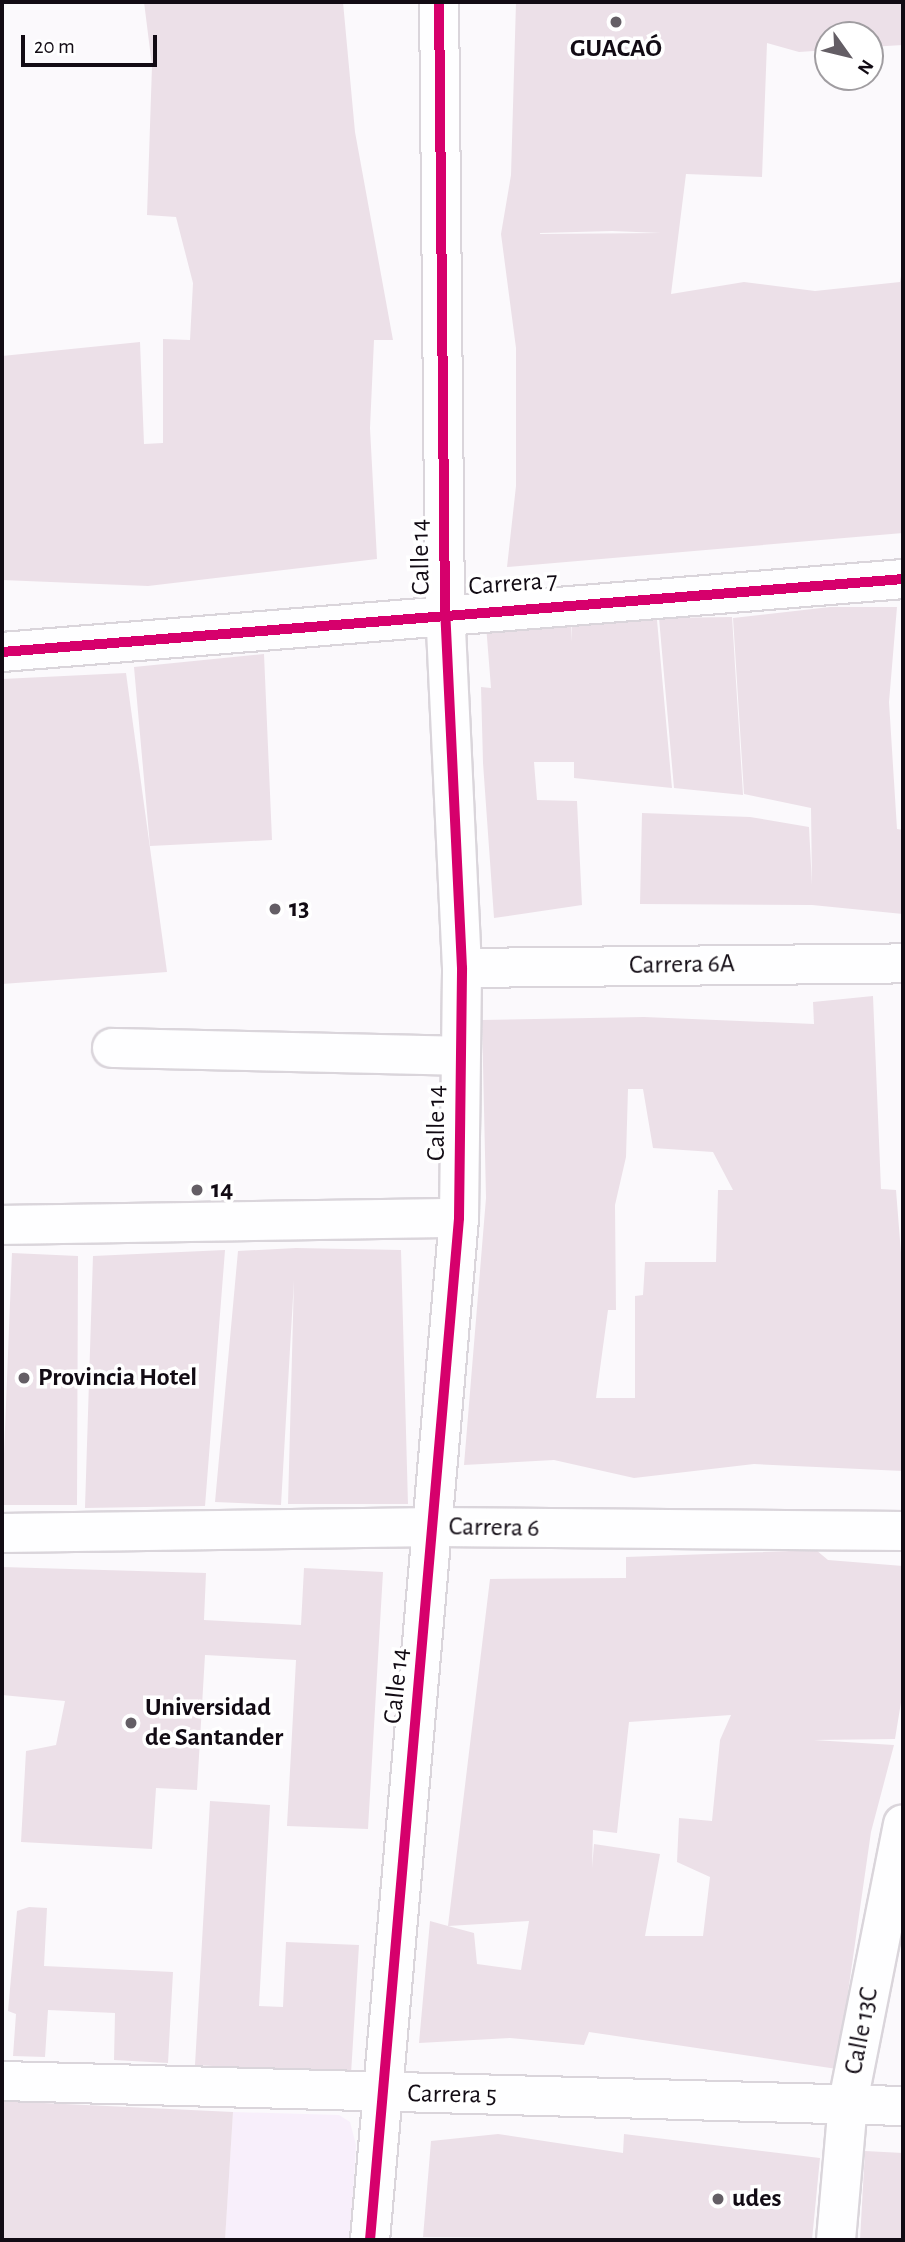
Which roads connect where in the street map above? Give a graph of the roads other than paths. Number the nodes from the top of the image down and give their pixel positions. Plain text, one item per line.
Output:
1 (439, 2) edge
2 (903, 579) edge
3 (444, 611) junction
4 (2, 652) edge
5 (903, 963) edge
6 (462, 968) junction
7 (112, 1048) dead end
8 (460, 1056) junction
9 (459, 1218) junction
10 (2, 1225) edge
11 (436, 1527) junction
12 (903, 1531) edge
13 (2, 1533) edge
14 (903, 1824) edge
15 (2, 2081) edge
16 (379, 2094) junction
17 (848, 2102) junction
18 (903, 2106) edge
19 (370, 2240) edge
20 (836, 2240) edge

1 - 3 street, Calle 14
2 - 3 street, Carrera 7
3 - 4 street, Carrera 7
3 - 6 street, Calle 14
5 - 6 street, Carrera 6A
6 - 8 street, Calle 14
7 - 8 street
8 - 9 street, Calle 14
9 - 10 street
9 - 11 street, Calle 14
11 - 12 street, Carrera 6
11 - 13 street, Carrera 6
11 - 16 street, Calle 14
14 - 17 street, Calle 13C
15 - 16 street, Carrera 5
16 - 17 street, Carrera 5
16 - 19 street, Calle 14
17 - 18 street, Carrera 5
17 - 20 street, Calle 13C

